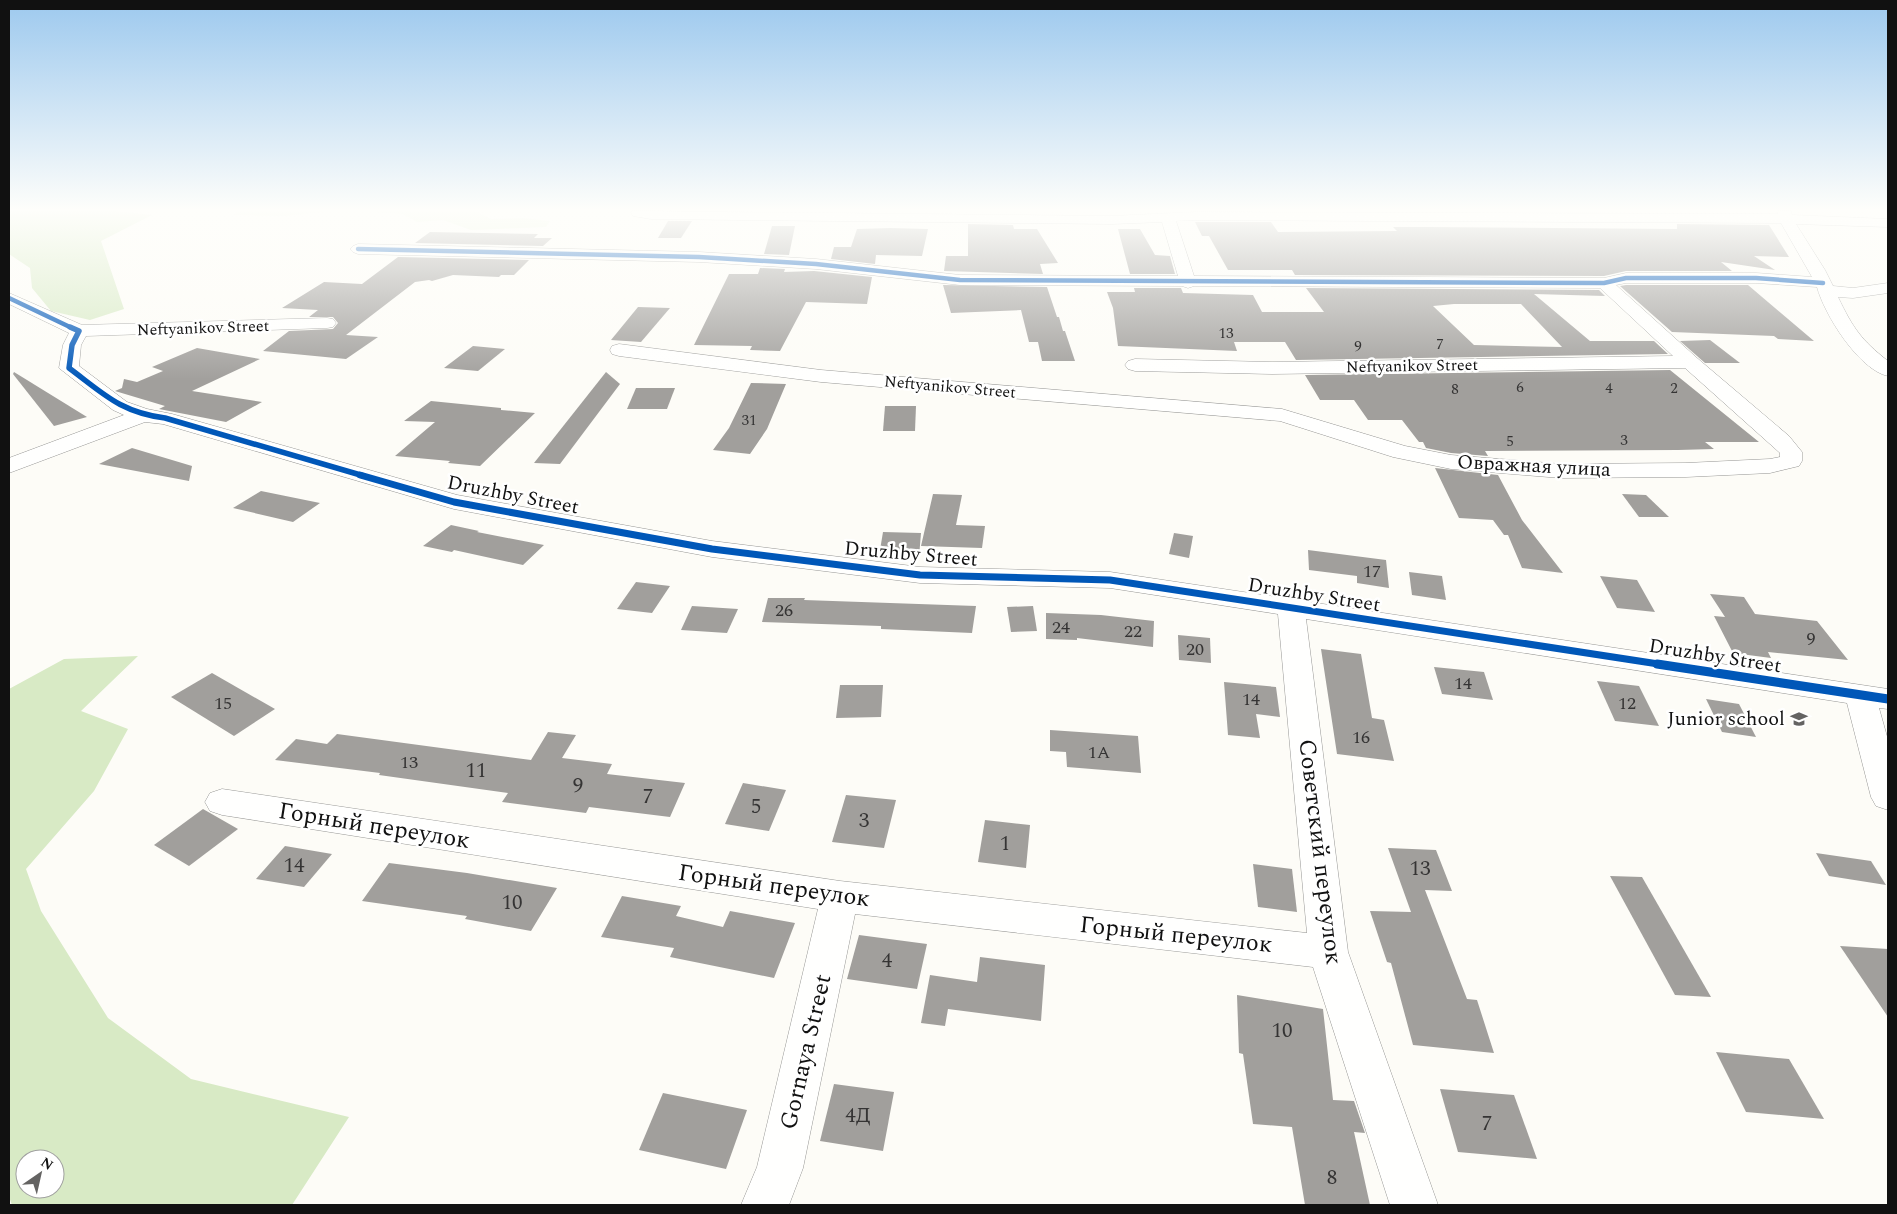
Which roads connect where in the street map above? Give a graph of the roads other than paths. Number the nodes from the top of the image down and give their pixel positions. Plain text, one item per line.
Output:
1 (848, 268) edge
2 (1184, 268) edge
3 (1816, 268) edge
4 (1188, 282) junction
5 (1604, 283) junction
6 (1825, 287) junction
7 (1888, 288) edge
8 (9, 298) edge
9 (327, 323) dead end
10 (79, 332) junction
11 (619, 350) dead end
12 (1690, 362) junction
13 (1135, 365) dead end
14 (1888, 370) edge
15 (143, 415) junction
16 (1282, 415) joint
17 (9, 466) edge
18 (1291, 608) junction
19 (1874, 697) edge
20 (1888, 797) edge
21 (222, 802) dead end
22 (840, 897) junction
23 (1328, 952) junction
24 (765, 1205) edge
25 (1414, 1205) edge

1 - 4 street
2 - 4 street
3 - 6 street
4 - 5 street
5 - 6 street
5 - 12 street
6 - 7 street
6 - 14 street
8 - 10 street
9 - 10 street, Neftyanikov Street
10 - 15 street, Druzhby Street
11 - 16 street, Neftyanikov Street
12 - 13 street, Neftyanikov Street
12 - 16 street, Овражная улица
15 - 17 street
15 - 18 street, Druzhby Street
18 - 19 street, Druzhby Street
18 - 23 street, Советский переулок
19 - 20 street, Druzhby Street
21 - 22 street, Горный переулок
22 - 23 street, Горный переулок
22 - 24 street, Gornaya Street
23 - 25 street, Советский переулок

